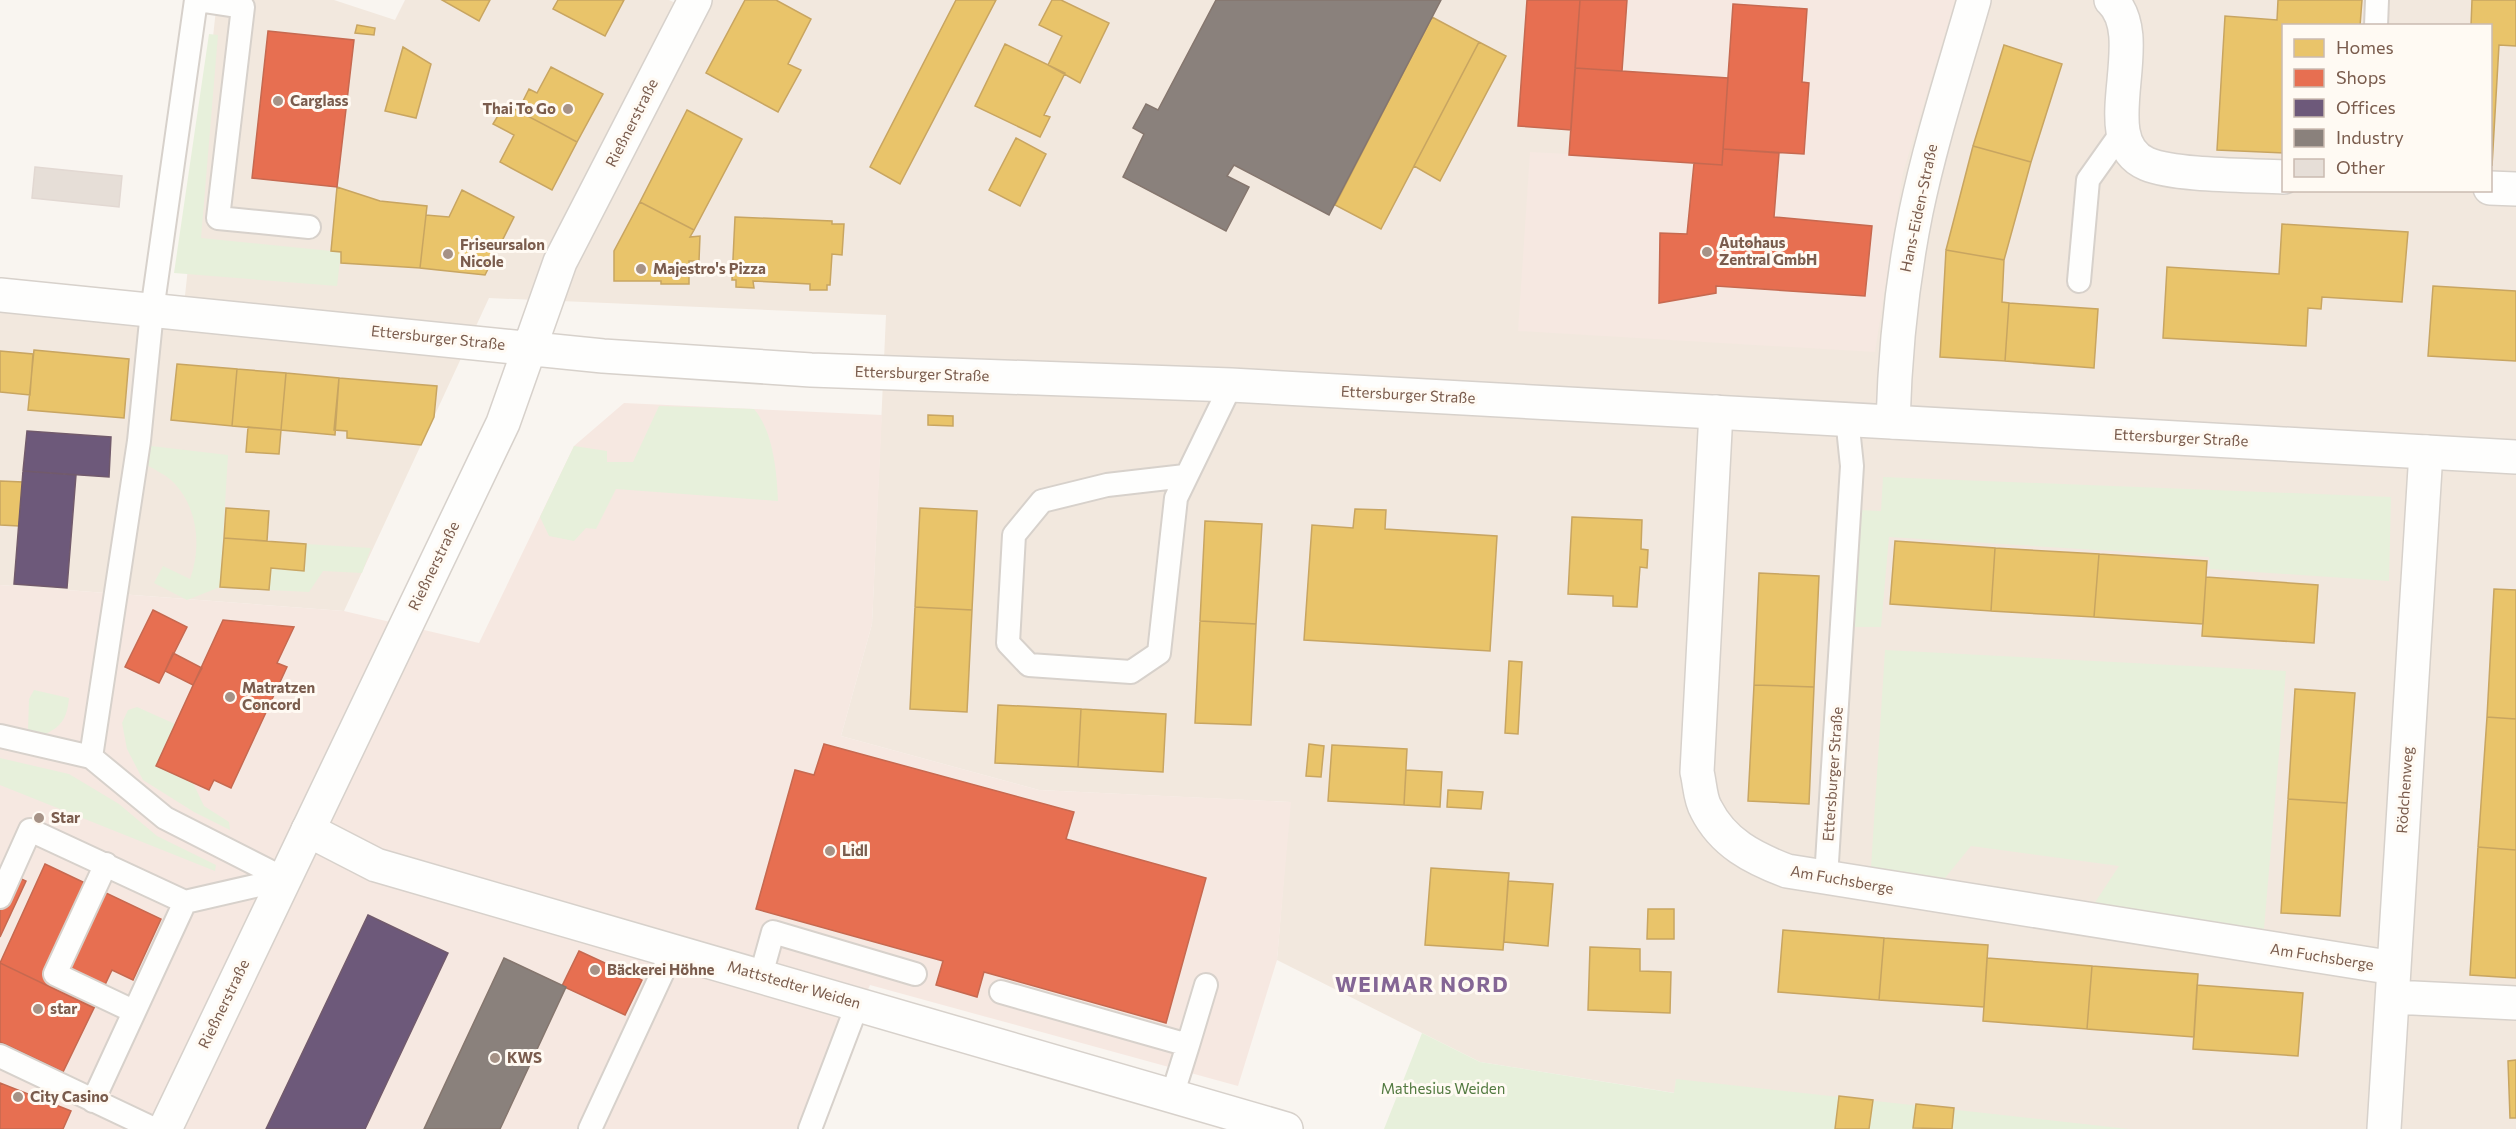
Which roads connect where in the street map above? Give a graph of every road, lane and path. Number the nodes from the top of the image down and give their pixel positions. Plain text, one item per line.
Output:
1 (196, 0) edge
2 (695, 0) edge
3 (1974, 0) edge
4 (2111, 0) edge
5 (2377, 0) edge
6 (2376, 24) edge
7 (2122, 132) junction
8 (2282, 177) edge
9 (2492, 188) edge
10 (2516, 189) edge
11 (309, 227) dead end
12 (2079, 281) dead end
13 (0, 295) edge
14 (152, 311) junction
15 (530, 348) junction
16 (1231, 385) junction
17 (1716, 412) junction
18 (1847, 418) junction
19 (1893, 422) junction
20 (2426, 452) junction
21 (2516, 457) edge
22 (1185, 476) junction
23 (0, 736) edge
24 (91, 757) junction
25 (308, 830) junction
26 (106, 864) junction
27 (1826, 878) junction
28 (285, 879) junction
29 (0, 897) edge
30 (184, 902) junction
31 (673, 950) junction
32 (915, 974) dead end
33 (761, 975) junction
34 (2393, 982) junction
35 (1206, 985) dead end
36 (1001, 992) dead end
37 (858, 1003) junction
38 (2516, 1003) edge
39 (133, 1011) junction
40 (1188, 1045) junction
41 (0, 1056) edge
42 (1172, 1096) junction
43 (93, 1101) junction
44 (154, 1129) edge
45 (165, 1129) edge
46 (590, 1129) edge
47 (810, 1129) edge
48 (1286, 1129) edge
49 (2384, 1129) edge

1 - 11 lane
1 - 14 lane
2 - 15 street, Rießnerstraße
3 - 19 street, Hans-Eiden-Straße
4 - 7 street
5 - 6 lane
7 - 8 street
7 - 12 lane
9 - 10 street
13 - 14 street, Ettersburger Straße
14 - 15 street, Ettersburger Straße
14 - 24 lane
15 - 16 street, Ettersburger Straße
15 - 25 street, Rießnerstraße
16 - 17 street, Ettersburger Straße
16 - 22 lane
17 - 18 street, Ettersburger Straße
17 - 27 street, Am Fuchsberge
18 - 19 street, Ettersburger Straße
18 - 27 lane, Ettersburger Straße
19 - 20 street, Ettersburger Straße
20 - 21 street, Ettersburger Straße
20 - 34 street, Rödchenweg
22 - 22 lane
23 - 24 lane
24 - 28 lane
25 - 28 street, Rießnerstraße
25 - 31 street, Mattstedter Weiden
26 - 29 lane
26 - 30 lane
26 - 39 lane
27 - 34 street, Am Fuchsberge
28 - 30 lane
28 - 45 street, Rießnerstraße
30 - 39 lane
31 - 33 street, Mattstedter Weiden
31 - 46 lane
32 - 33 lane
33 - 37 street, Mattstedter Weiden
34 - 38 street, Am Fuchsberge
34 - 49 street, Rödchenweg
35 - 40 lane
36 - 40 lane
37 - 42 street, Mattstedter Weiden
37 - 47 lane
39 - 43 lane
40 - 42 lane
41 - 43 lane
42 - 48 street, Mattstedter Weiden
43 - 44 lane

